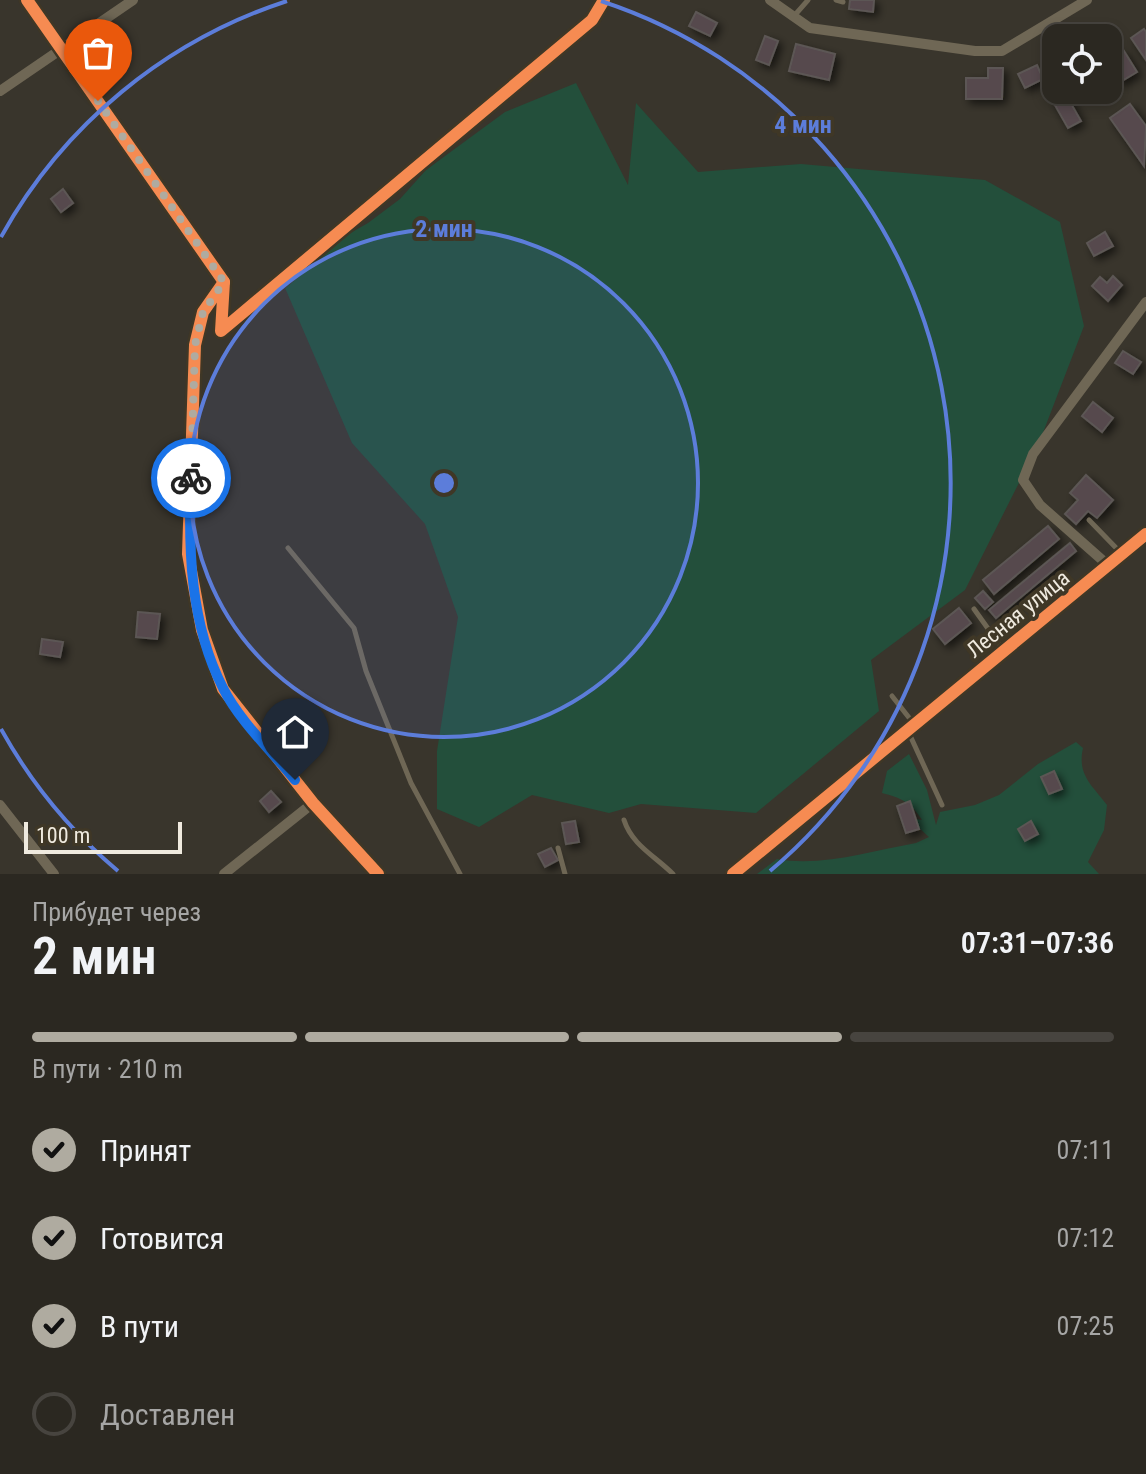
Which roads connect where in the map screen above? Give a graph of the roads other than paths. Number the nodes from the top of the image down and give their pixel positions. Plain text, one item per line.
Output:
1 (27, 0) edge
2 (133, 0) edge
3 (604, 0) edge
4 (770, 0) edge
5 (808, 0) edge
6 (1087, 0) edge
7 (793, 17) junction
8 (61, 50) junction
9 (0, 91) edge
10 (224, 282) junction
11 (1146, 302) edge
12 (1089, 520) dead end
13 (1146, 534) edge
14 (288, 548) dead end
15 (1123, 554) junction
16 (1109, 566) junction
17 (974, 609) dead end
18 (1005, 651) junction
19 (892, 696) dead end
20 (911, 728) junction
21 (313, 803) junction
22 (0, 805) edge
23 (942, 805) dead end
24 (624, 820) dead end
25 (558, 848) dead end
26 (54, 874) edge
27 (224, 874) edge
28 (378, 874) edge
29 (460, 874) edge
30 (565, 874) edge
31 (673, 874) edge
32 (733, 874) edge

1 - 8 street
2 - 8 street
3 - 10 street
4 - 7 street
5 - 7 lane
6 - 7 street
8 - 9 street
8 - 10 street
10 - 21 street
11 - 16 street, Лесная улица
12 - 15 lane
13 - 15 street, Лесная улица
14 - 29 lane
15 - 16 street, Лесная улица
16 - 18 street, Лесная улица
17 - 18 lane
18 - 20 street, Лесная улица
19 - 20 lane
20 - 23 lane
20 - 32 street, Лесная улица
21 - 27 street
21 - 28 street
22 - 26 street
24 - 31 lane
25 - 30 lane

